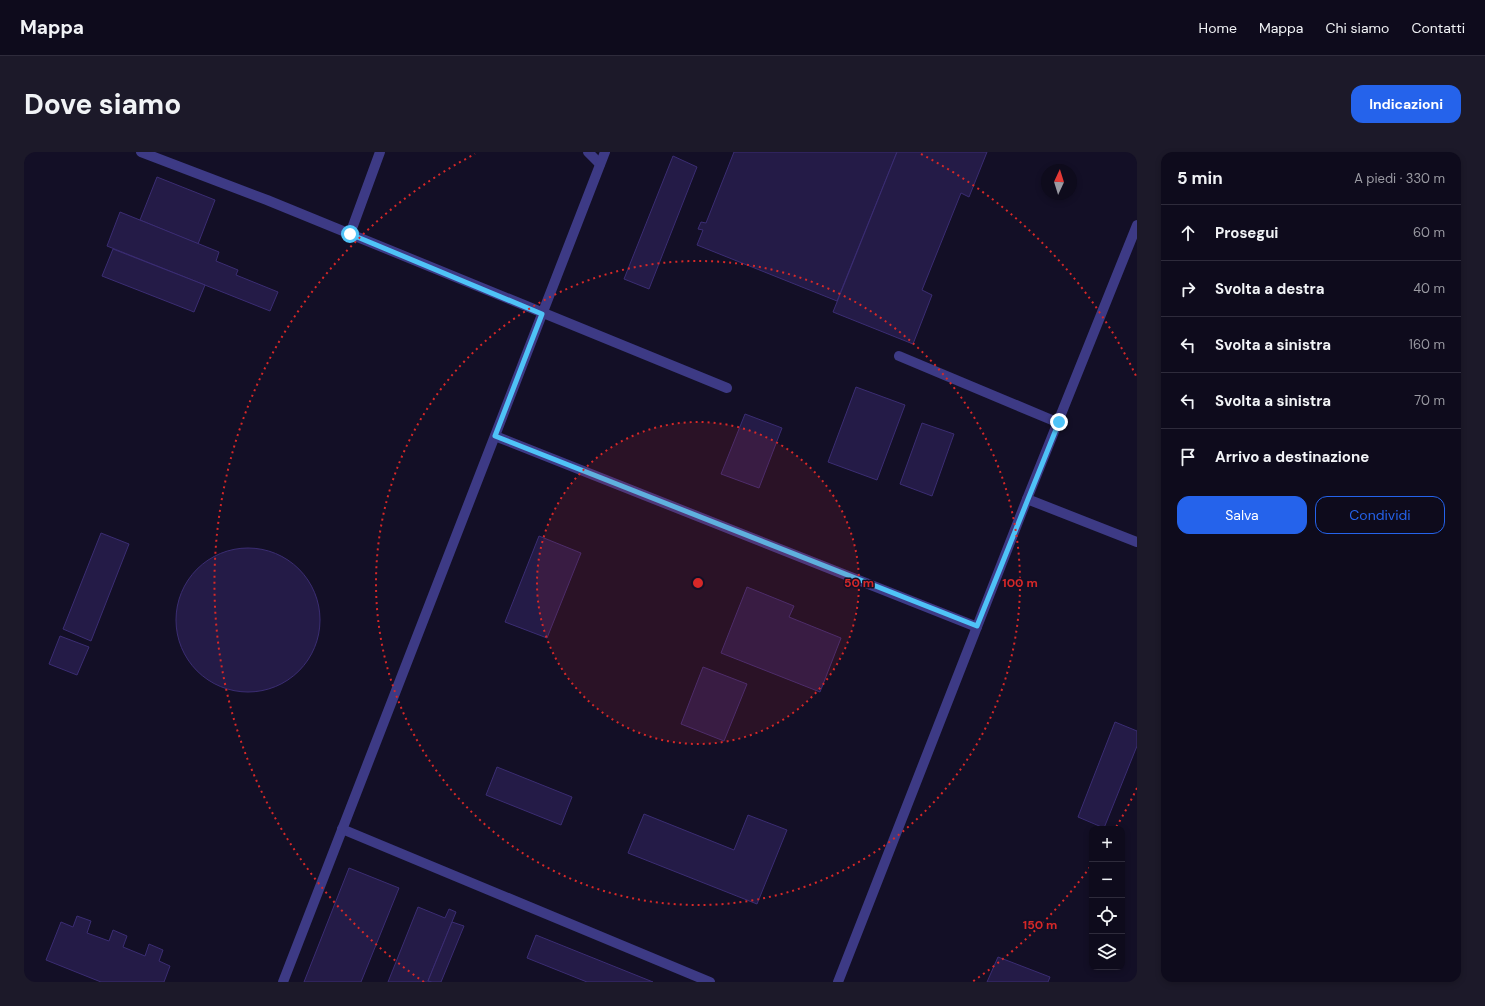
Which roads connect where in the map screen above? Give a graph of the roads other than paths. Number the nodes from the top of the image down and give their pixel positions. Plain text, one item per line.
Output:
1 (141, 152) edge
2 (380, 152) edge
3 (588, 152) edge
4 (605, 152) edge
5 (600, 164) junction
6 (1137, 225) edge
7 (350, 234) junction
8 (542, 314) junction
9 (899, 356) dead end
10 (727, 388) dead end
11 (1059, 422) junction
12 (495, 436) junction
13 (1027, 499) junction
14 (1137, 542) edge
15 (977, 626) junction
16 (342, 829) junction
17 (283, 982) edge
18 (710, 982) edge
19 (838, 982) edge

1 - 7 lane
2 - 7 lane
3 - 5 lane
4 - 5 lane
5 - 8 lane
6 - 11 lane
7 - 8 lane
8 - 10 lane
8 - 12 lane
9 - 11 lane
11 - 13 lane
12 - 15 lane
12 - 16 lane
13 - 14 lane
13 - 15 lane
15 - 19 lane
16 - 17 lane
16 - 18 lane

